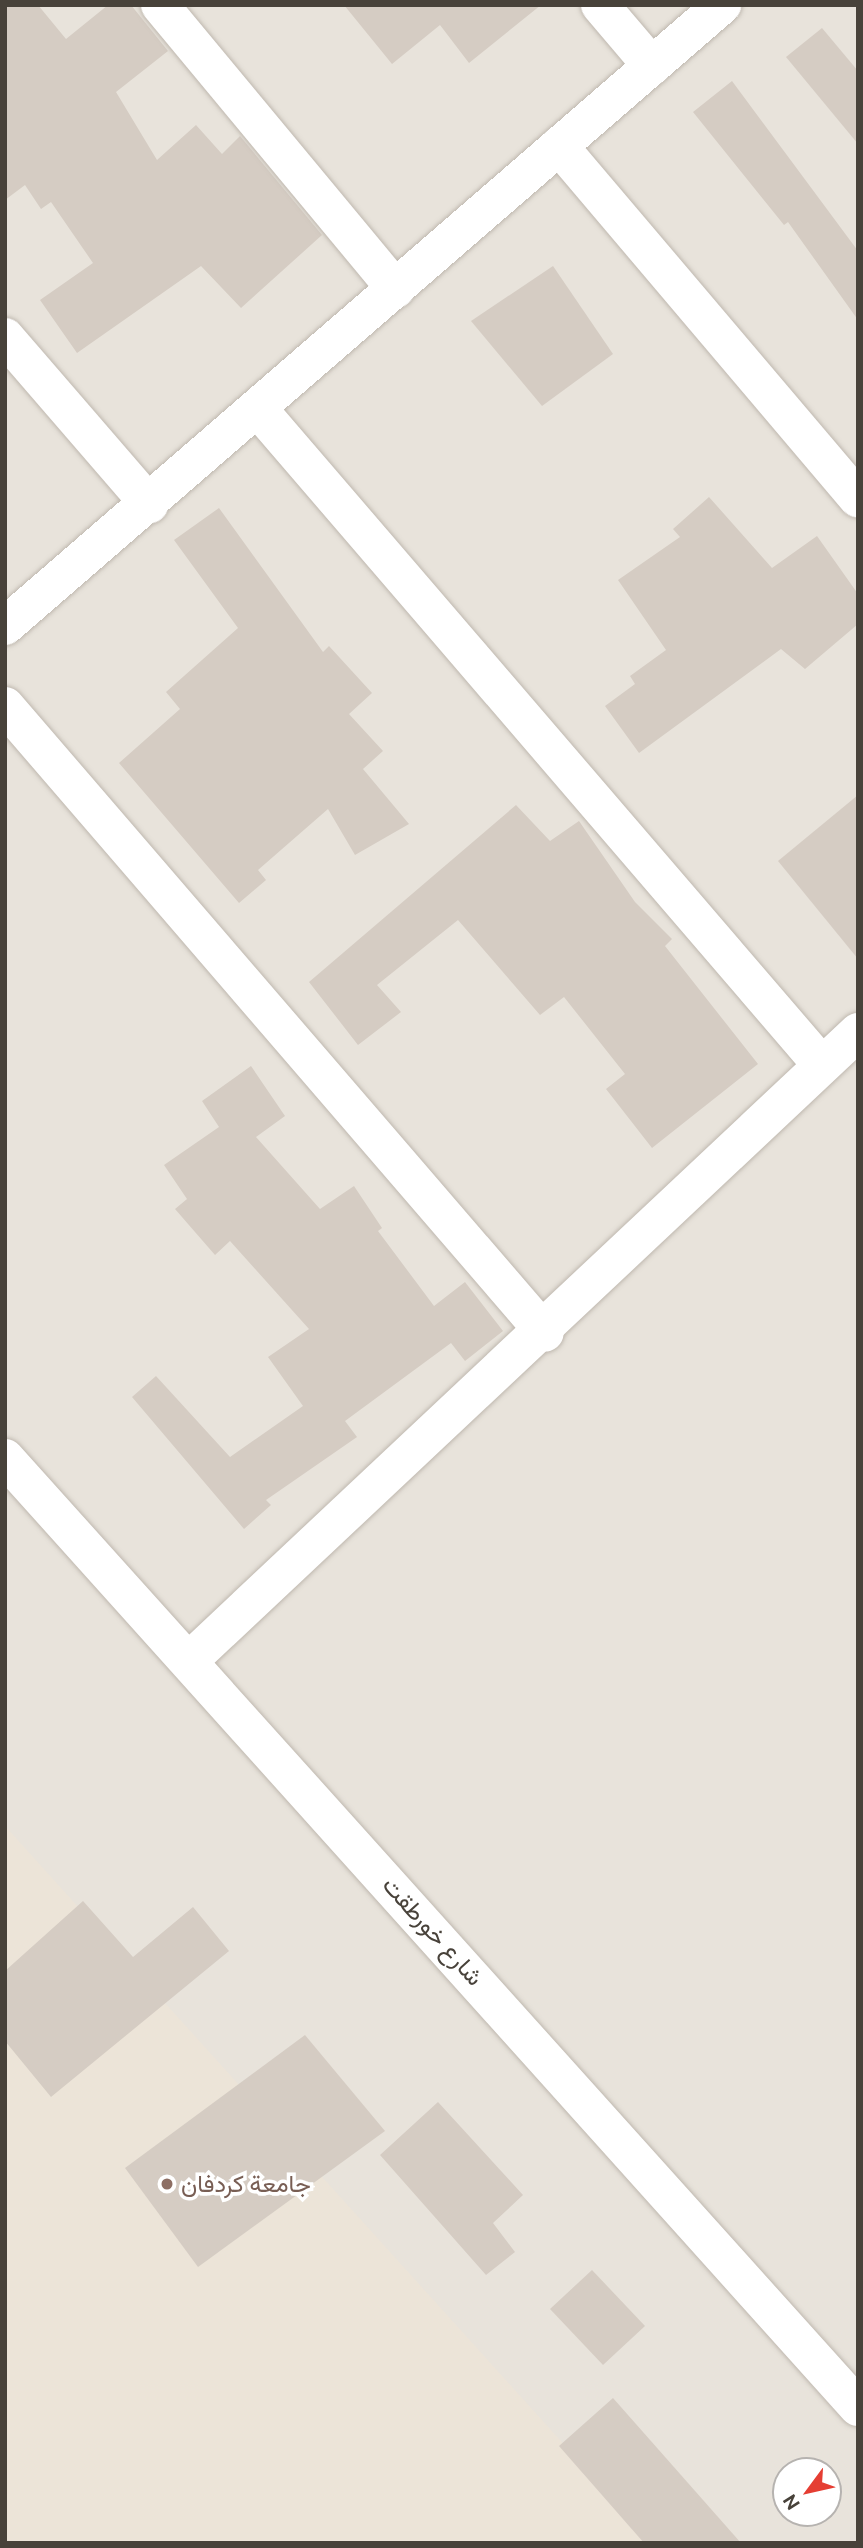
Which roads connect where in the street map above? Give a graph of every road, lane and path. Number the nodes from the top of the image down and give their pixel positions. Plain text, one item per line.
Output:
1 (160, 5) edge
2 (600, 5) edge
3 (722, 5) edge
4 (652, 66) junction
5 (559, 146) junction
6 (396, 289) junction
7 (5, 337) edge
8 (259, 410) junction
9 (858, 498) edge
10 (149, 503) junction
11 (5, 626) edge
12 (5, 706) edge
13 (858, 1032) edge
14 (821, 1064) junction
15 (545, 1333) junction
16 (5, 1458) edge
17 (192, 1658) junction
18 (858, 2407) edge

1 - 6 street
2 - 4 street
3 - 4 street
4 - 5 street
5 - 6 street
5 - 9 street
6 - 8 street
7 - 10 street
8 - 10 street
8 - 14 street
10 - 11 street
12 - 15 street
13 - 14 street
14 - 15 street
15 - 17 street
16 - 17 street, شارع خورطقت
17 - 18 street, شارع خورطقت

